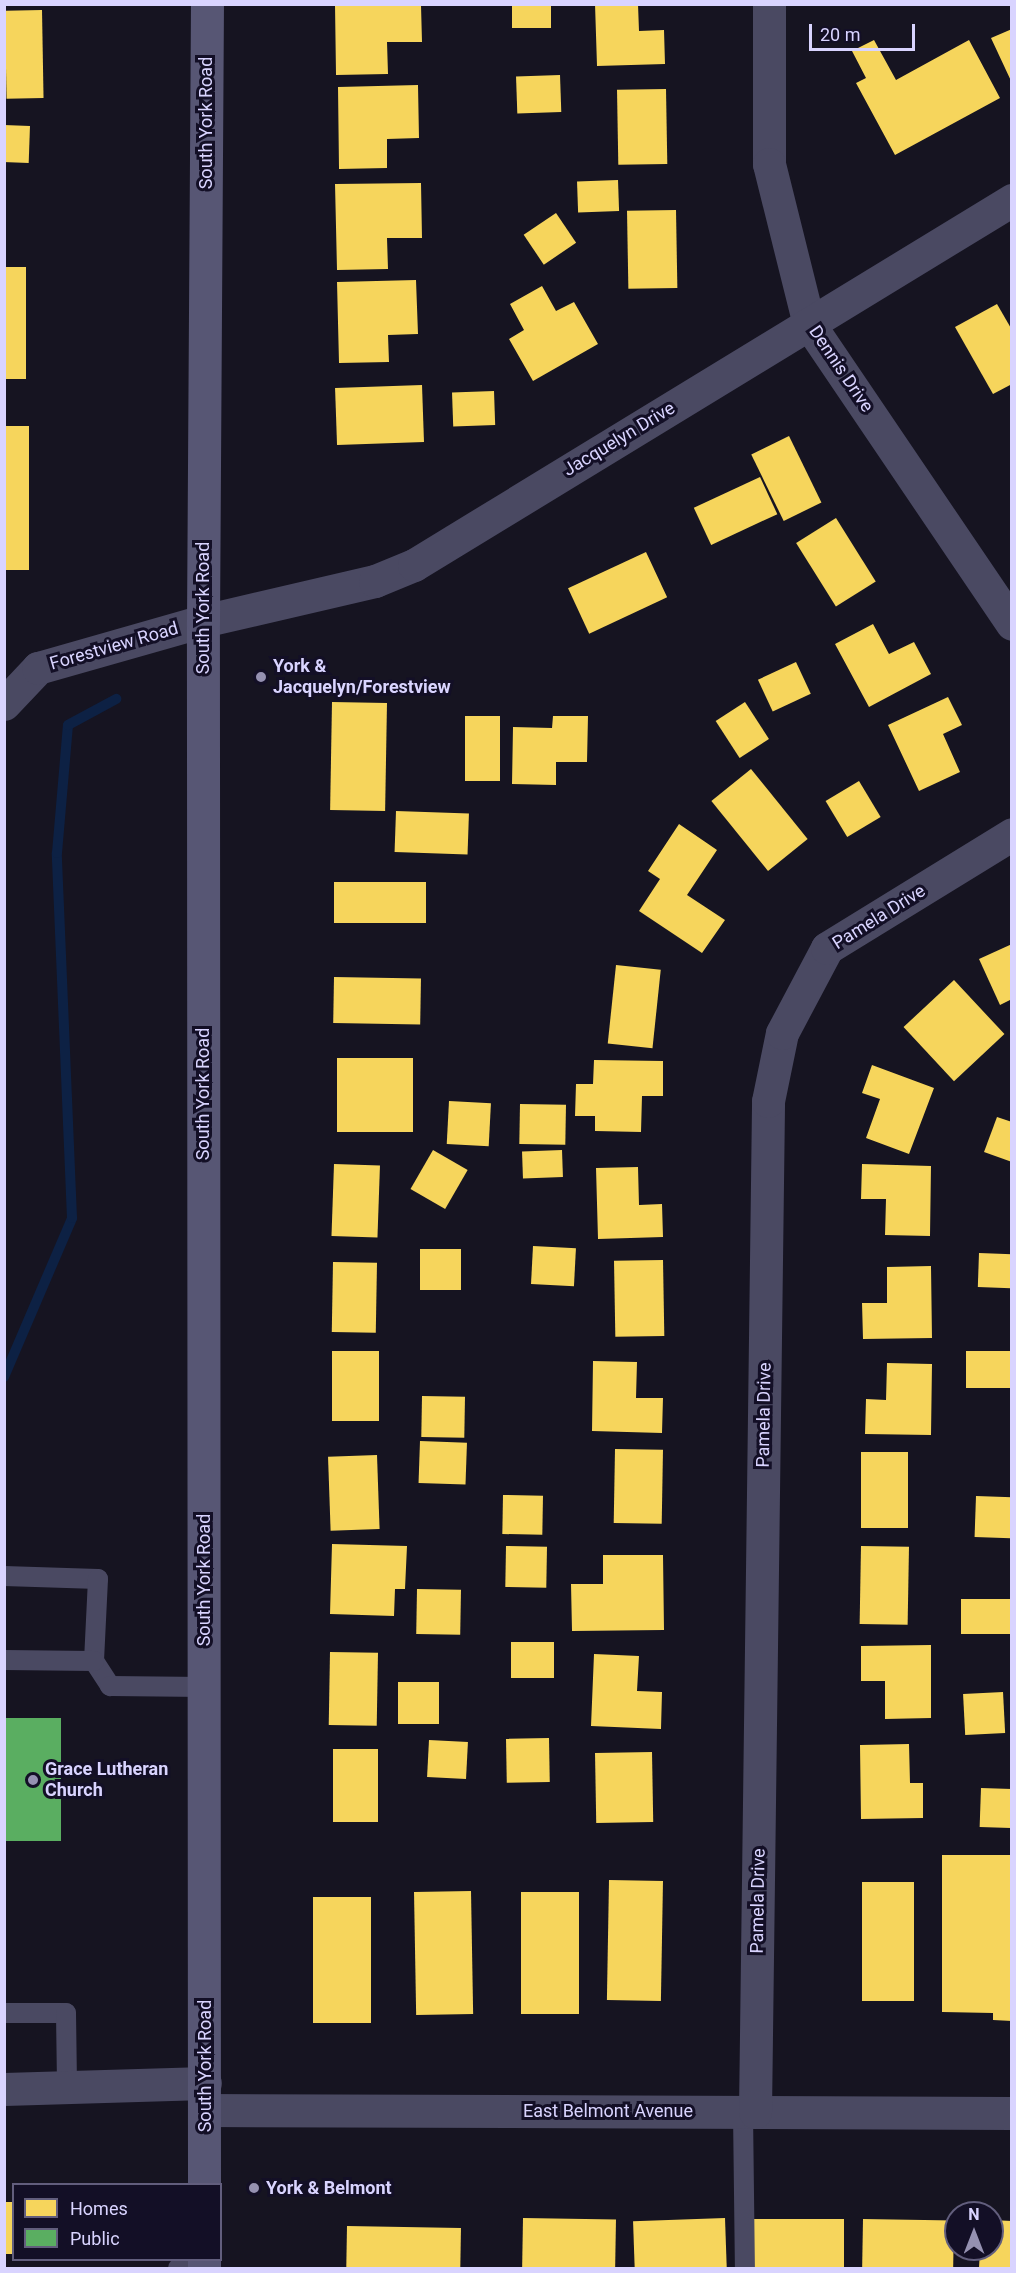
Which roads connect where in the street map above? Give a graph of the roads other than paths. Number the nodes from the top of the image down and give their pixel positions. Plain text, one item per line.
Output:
1 (207, 4) edge
2 (769, 4) edge
3 (1011, 200) edge
4 (809, 324) junction
5 (203, 621) junction
6 (1011, 624) edge
7 (4, 704) edge
8 (1011, 834) edge
9 (4, 1576) edge
10 (4, 1660) edge
11 (94, 1661) junction
12 (204, 1687) junction
13 (4, 2013) edge
14 (67, 2087) junction
15 (4, 2089) edge
16 (205, 2096) junction
17 (749, 2112) junction
18 (1011, 2113) edge
19 (204, 2183) edge
20 (178, 2268) edge
21 (204, 2268) edge
22 (745, 2268) edge

1 - 5 main road, South York Road
2 - 4 street, Dennis Drive
3 - 4 street, Jacquelyn Drive
4 - 5 street, Jacquelyn Drive
4 - 6 street, Dennis Drive
5 - 7 street, Forestview Road
5 - 12 main road, South York Road
8 - 17 street, Pamela Drive
9 - 11 lane
10 - 11 lane
11 - 12 lane
12 - 16 main road, South York Road
13 - 14 lane
14 - 15 street, East Belmont Avenue
14 - 16 street, East Belmont Avenue
16 - 17 street, East Belmont Avenue
16 - 19 main road, South York Road
17 - 18 street, East Belmont Avenue
17 - 22 lane
20 - 21 lane

